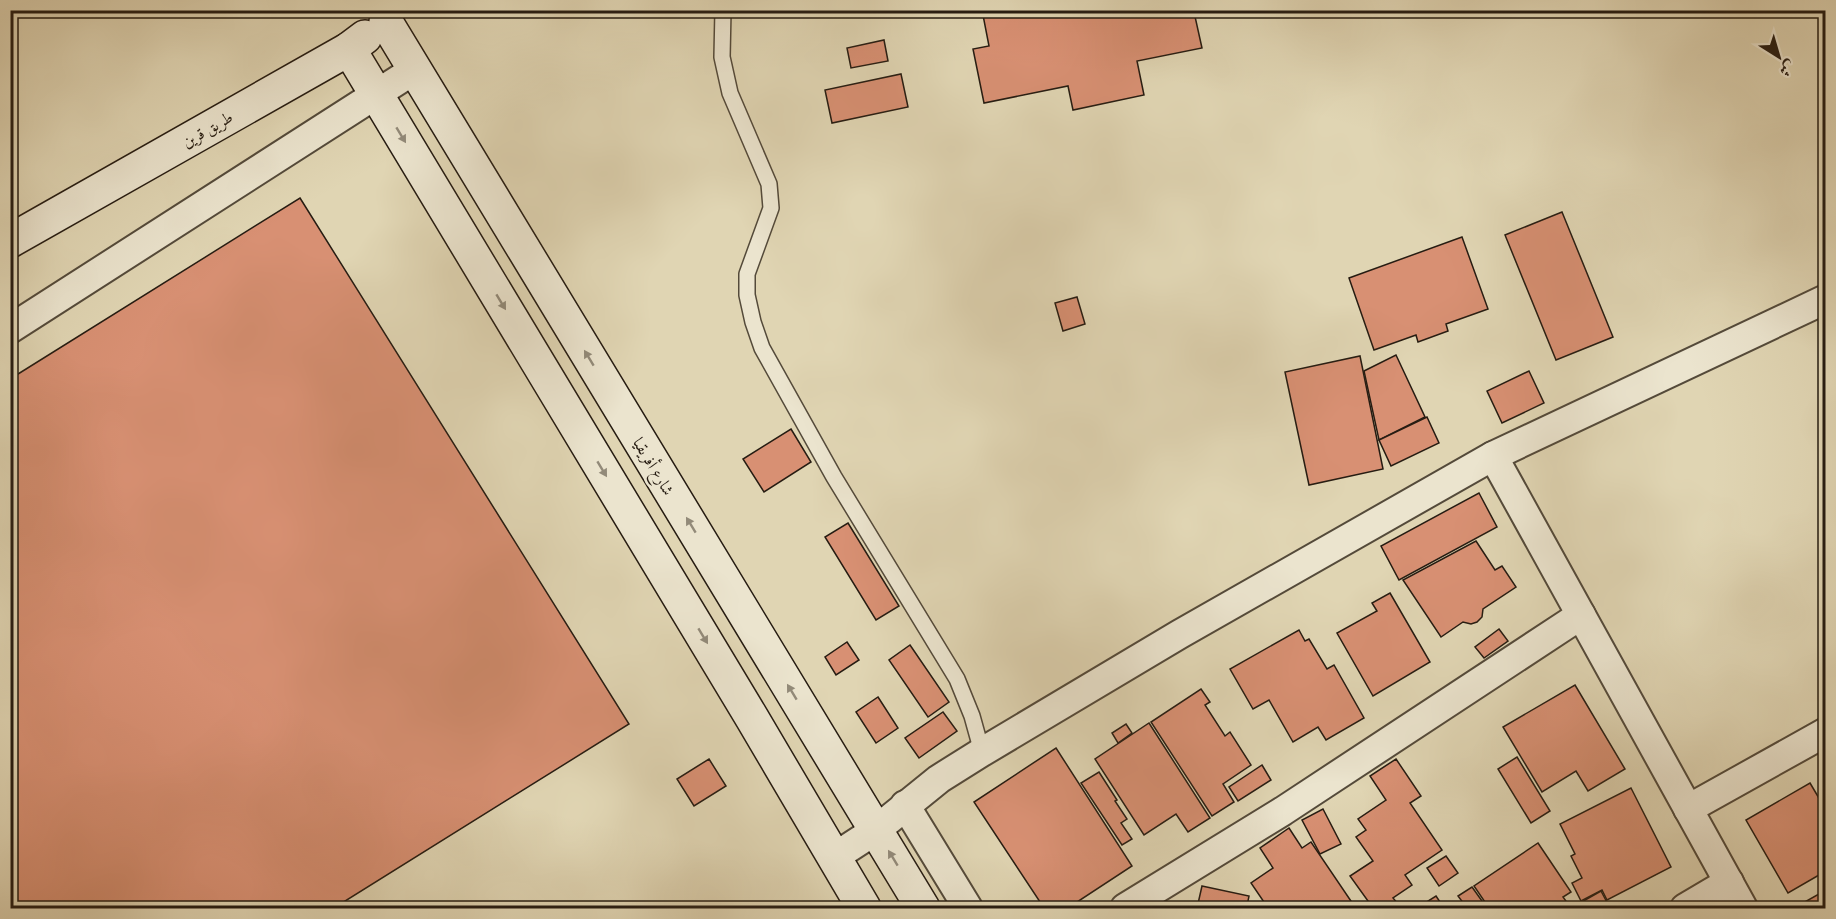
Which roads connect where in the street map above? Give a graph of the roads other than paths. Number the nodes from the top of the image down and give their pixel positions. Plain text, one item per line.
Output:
1 (723, 10) edge
2 (392, 16) edge
3 (349, 49) junction
4 (414, 70) junction
5 (376, 95) junction
6 (10, 241) edge
7 (1826, 299) edge
8 (10, 329) edge
9 (1492, 456) junction
10 (1581, 615) junction
11 (1826, 732) edge
12 (982, 752) junction
13 (905, 806) junction
14 (1688, 809) junction
15 (876, 830) junction
16 (833, 858) junction
17 (1729, 882) junction
18 (864, 909) edge
19 (923, 909) edge
20 (968, 909) edge
21 (1125, 909) edge
22 (1685, 909) edge
23 (1743, 909) edge

1 - 12 lane
2 - 3 street, طريق قرين
2 - 4 street, شارع أفريقيا
3 - 5 street
3 - 6 street, طريق قرين
4 - 5 street
15 -> 4 street, شارع أفريقيا
5 - 8 street
5 -> 16 street
7 - 9 street
9 - 10 street
9 - 12 street
10 - 14 street
10 - 21 street
11 - 14 street
12 - 13 street
13 - 15 street
13 - 20 street
14 - 17 street
15 - 16 street
19 -> 15 street, شارع أفريقيا
16 - 18 street
17 - 22 street
17 - 23 street

